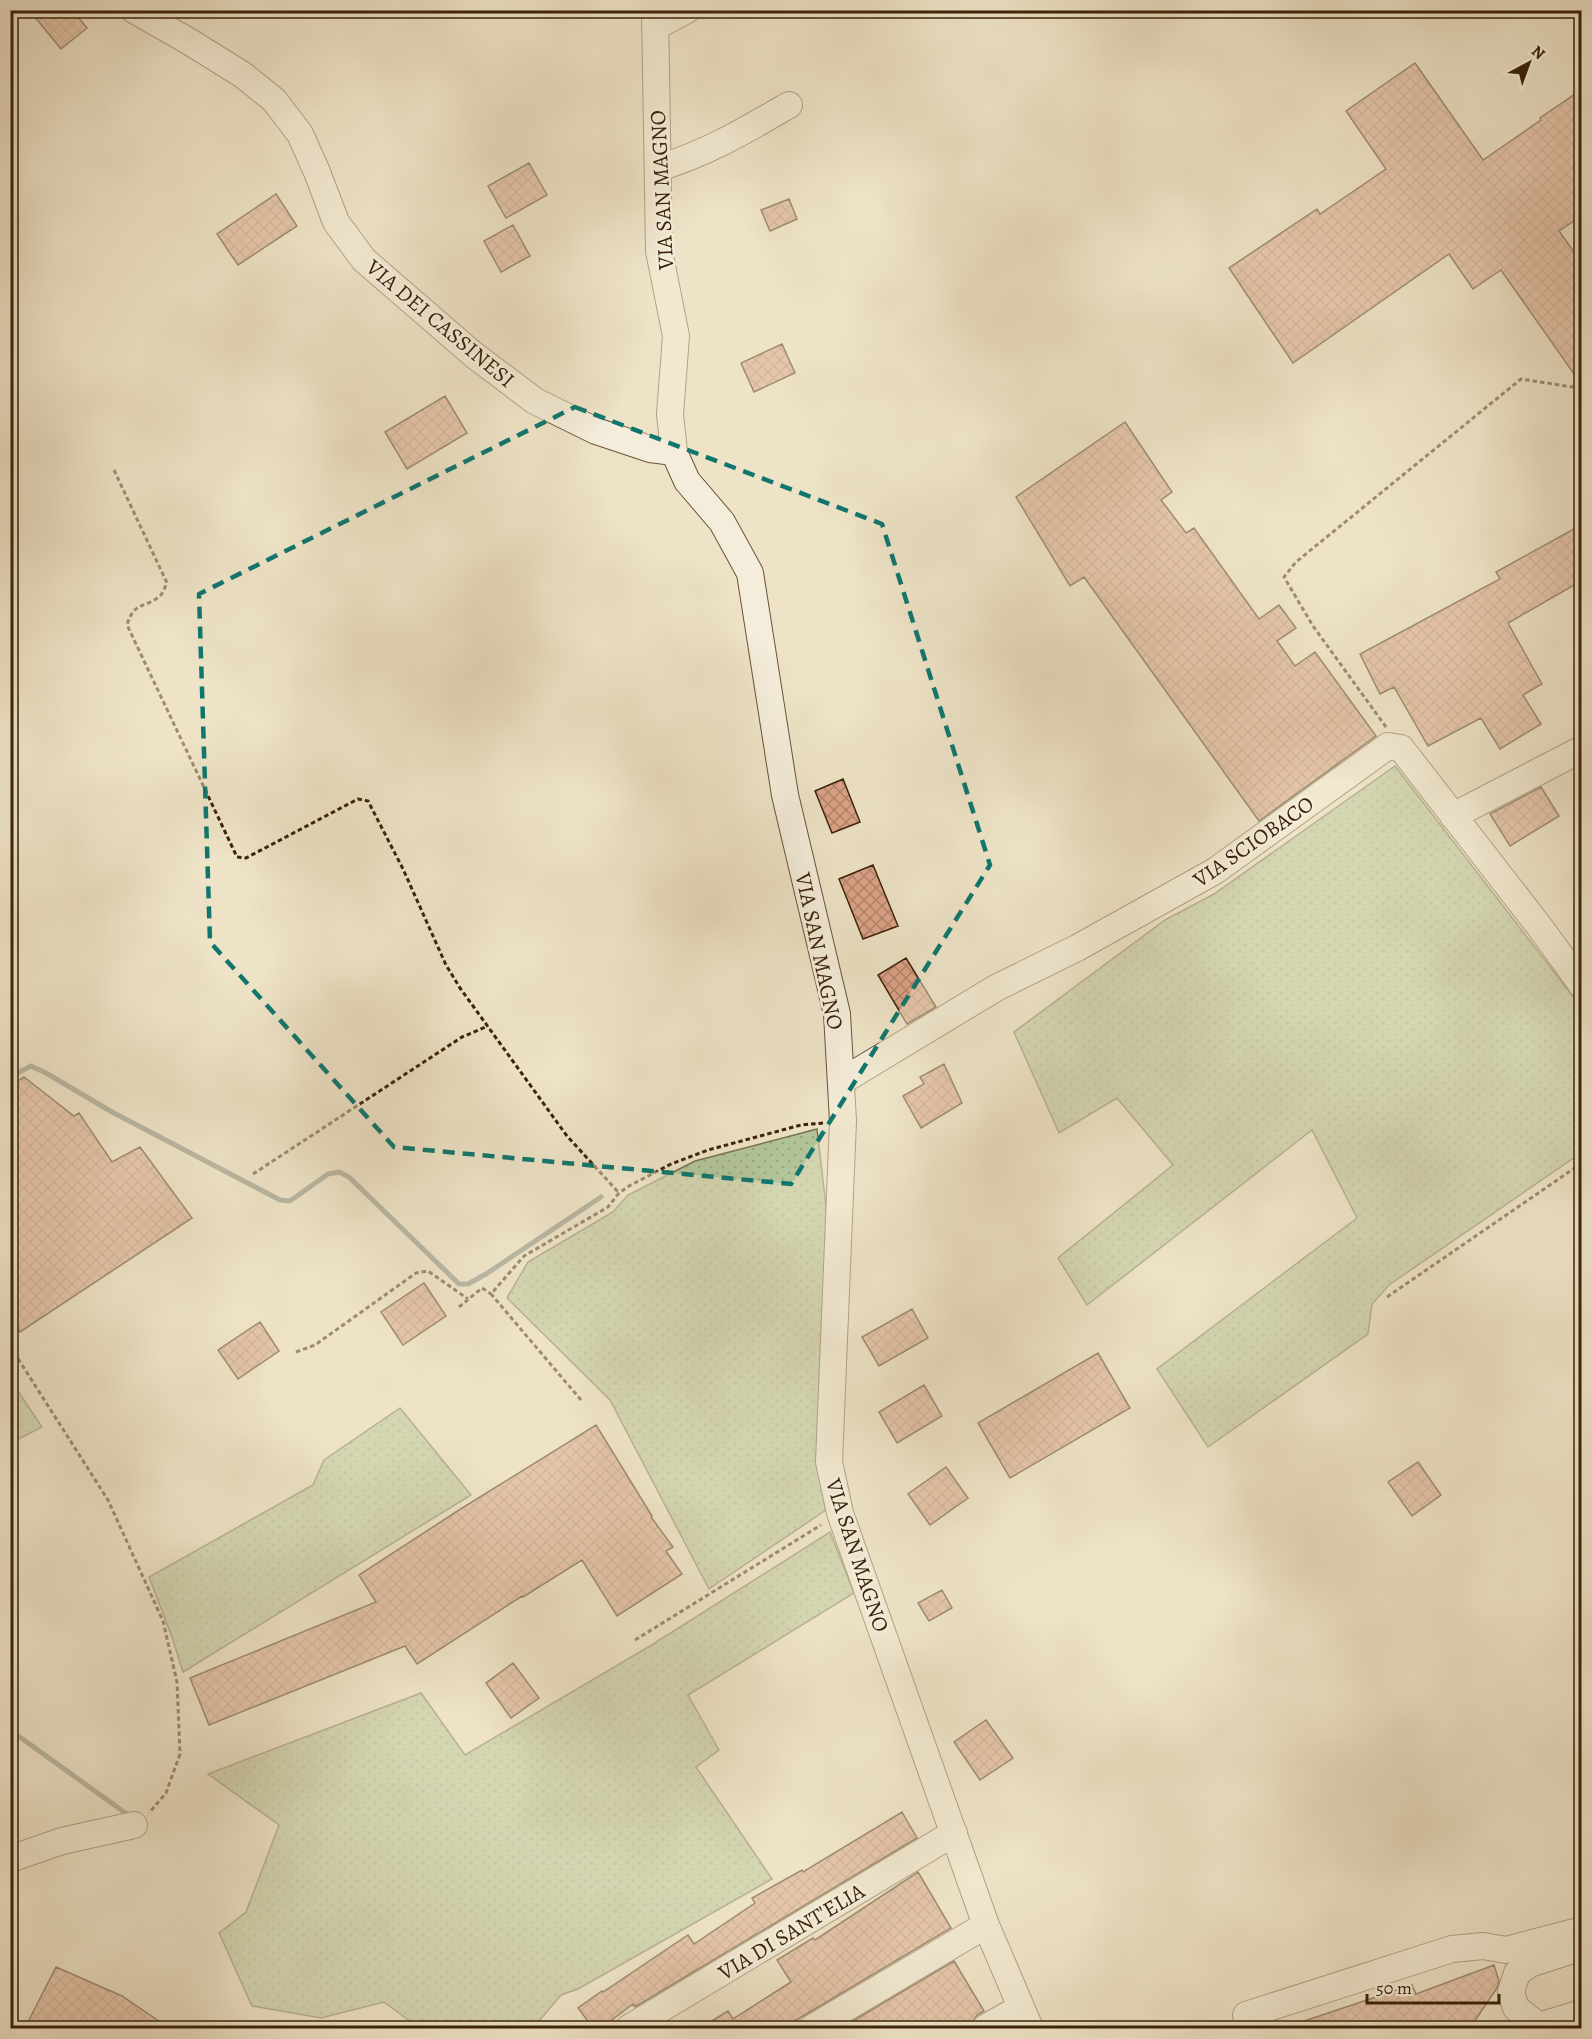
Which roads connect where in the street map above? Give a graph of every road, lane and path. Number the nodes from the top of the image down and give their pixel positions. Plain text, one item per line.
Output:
1 (134, 10) edge
2 (687, 10) edge
3 (655, 19) edge
4 (789, 105) dead end
5 (658, 168) junction
6 (1581, 380) edge
7 (674, 452) junction
8 (114, 470) dead end
9 (1401, 748) junction
10 (1581, 749) edge
11 (1453, 816) junction
12 (1581, 985) edge
13 (488, 1026) junction
14 (842, 1081) junction
15 (843, 1121) junction
16 (1581, 1163) edge
17 (253, 1174) dead end
18 (619, 1193) junction
19 (491, 1294) junction
20 (1387, 1297) dead end
21 (468, 1299) junction
22 (459, 1307) dead end
23 (10, 1346) edge
24 (296, 1352) dead end
25 (581, 1400) dead end
26 (840, 1514) junction
27 (635, 1640) dead end
28 (139, 1821) joint
29 (954, 1833) junction
30 (10, 1859) edge
31 (986, 1925) junction
32 (1581, 1930) edge
33 (1581, 1947) edge
34 (1581, 2013) edge
35 (1025, 2018) edge
36 (629, 2028) edge
37 (813, 2028) edge
38 (985, 2028) edge
39 (1248, 2028) edge

1 - 7 street, VIA DEI CASSINESI
2 - 3 street
3 - 5 street, VIA SAN MAGNO
4 - 5 street
5 - 7 street, VIA SAN MAGNO
6 - 9 path
7 - 14 street, VIA SAN MAGNO
8 - 13 path
9 - 11 street
9 - 14 street, VIA SCIOBACO
10 - 11 street
11 - 12 street
13 - 17 path
13 - 18 path
14 - 15 street, VIA SAN MAGNO
15 - 18 path
15 - 26 street, VIA SAN MAGNO
16 - 20 path
18 - 19 path
19 - 21 path
19 - 25 path
21 - 22 path
21 - 24 path
23 - 28 path
26 - 27 path
26 - 29 street, VIA SAN MAGNO
28 - 30 street
29 - 31 street, VIA SAN MAGNO
29 - 36 street, VIA DI SANT'ELIA
31 - 35 street, VIA SAN MAGNO
31 - 37 street
32 - 39 street
33 - 34 street
35 - 38 street

